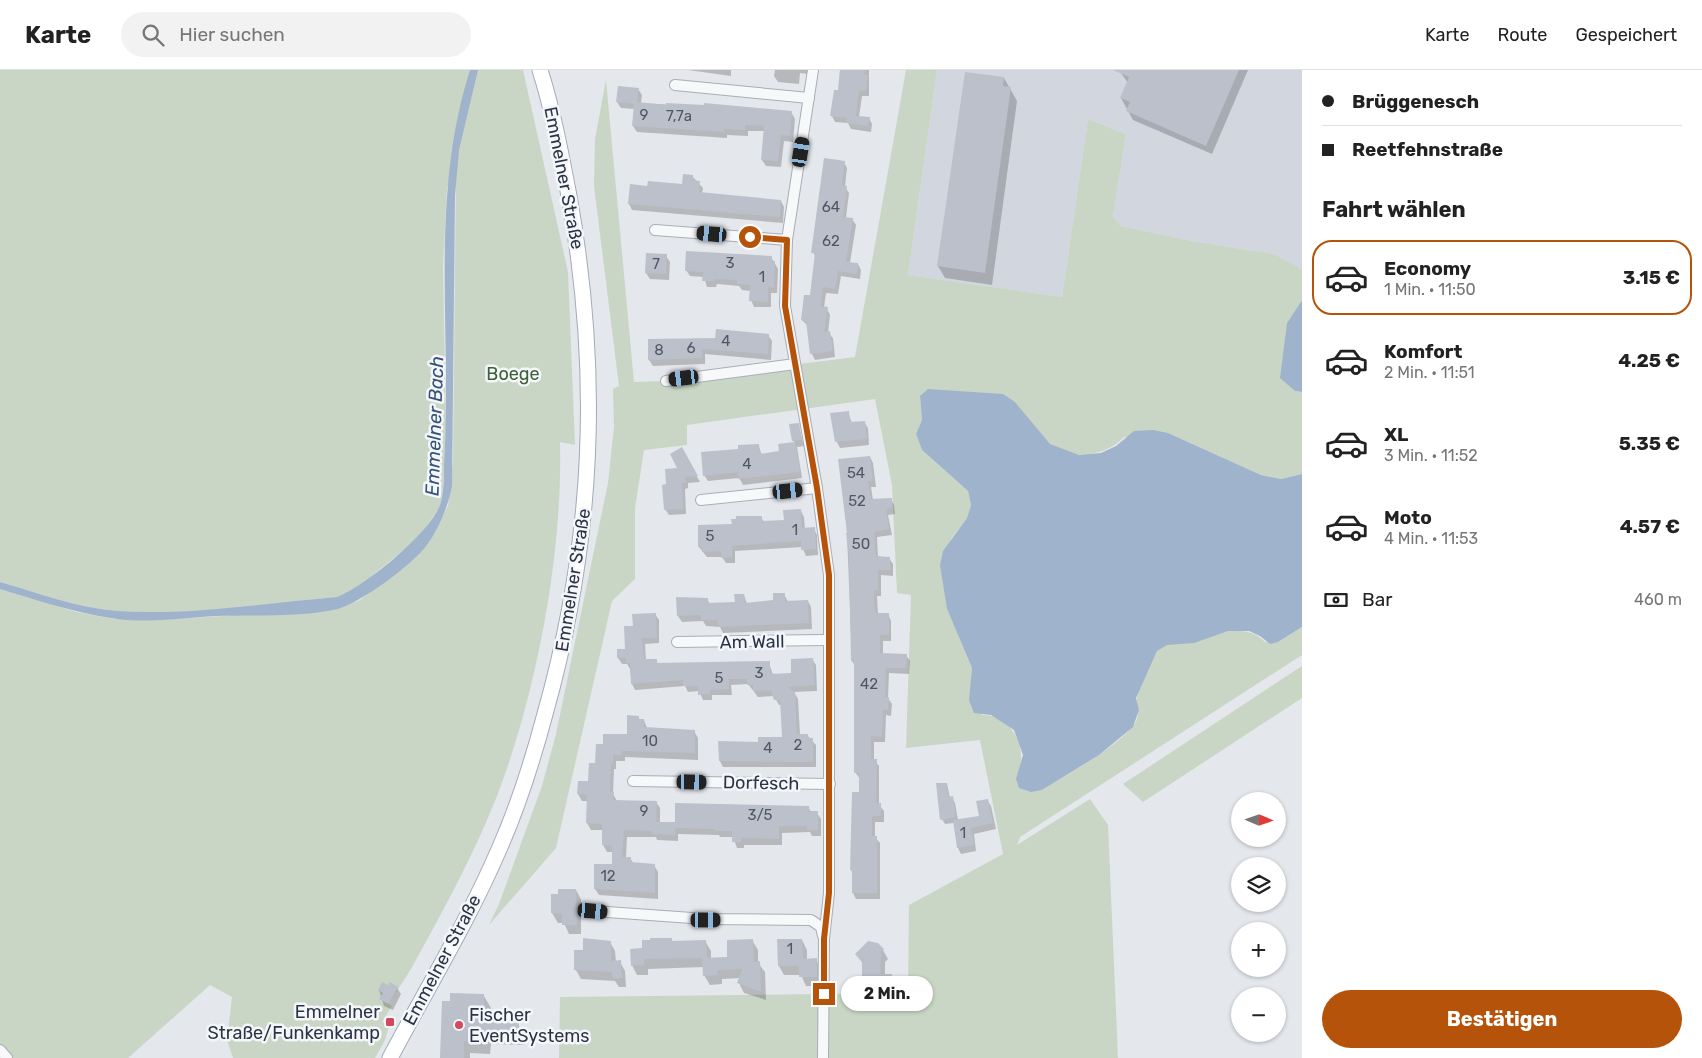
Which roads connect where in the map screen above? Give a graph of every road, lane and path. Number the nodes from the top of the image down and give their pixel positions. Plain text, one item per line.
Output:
1 (813, 70) edge
2 (542, 74) edge
3 (675, 85) dead end
4 (809, 98) junction
5 (655, 230) dead end
6 (787, 240) junction
7 (795, 364) junction
8 (666, 381) dead end
9 (817, 488) junction
10 (701, 500) dead end
11 (827, 640) junction
12 (677, 642) dead end
13 (634, 781) dead end
14 (830, 784) junction
15 (593, 911) dead end
16 (824, 939) junction
17 (0, 1050) edge
18 (7, 1058) edge
19 (390, 1058) edge
20 (823, 1058) edge

1 - 4 street
2 - 19 main road, Emmelner Straße
3 - 4 street
4 - 6 street
5 - 6 street
6 - 7 street
7 - 8 street
7 - 9 street
9 - 10 street
9 - 11 street
11 - 12 street, Am Wall
11 - 14 street
13 - 14 street, Dorfesch
14 - 16 street
15 - 16 street
16 - 20 street
17 - 18 street

